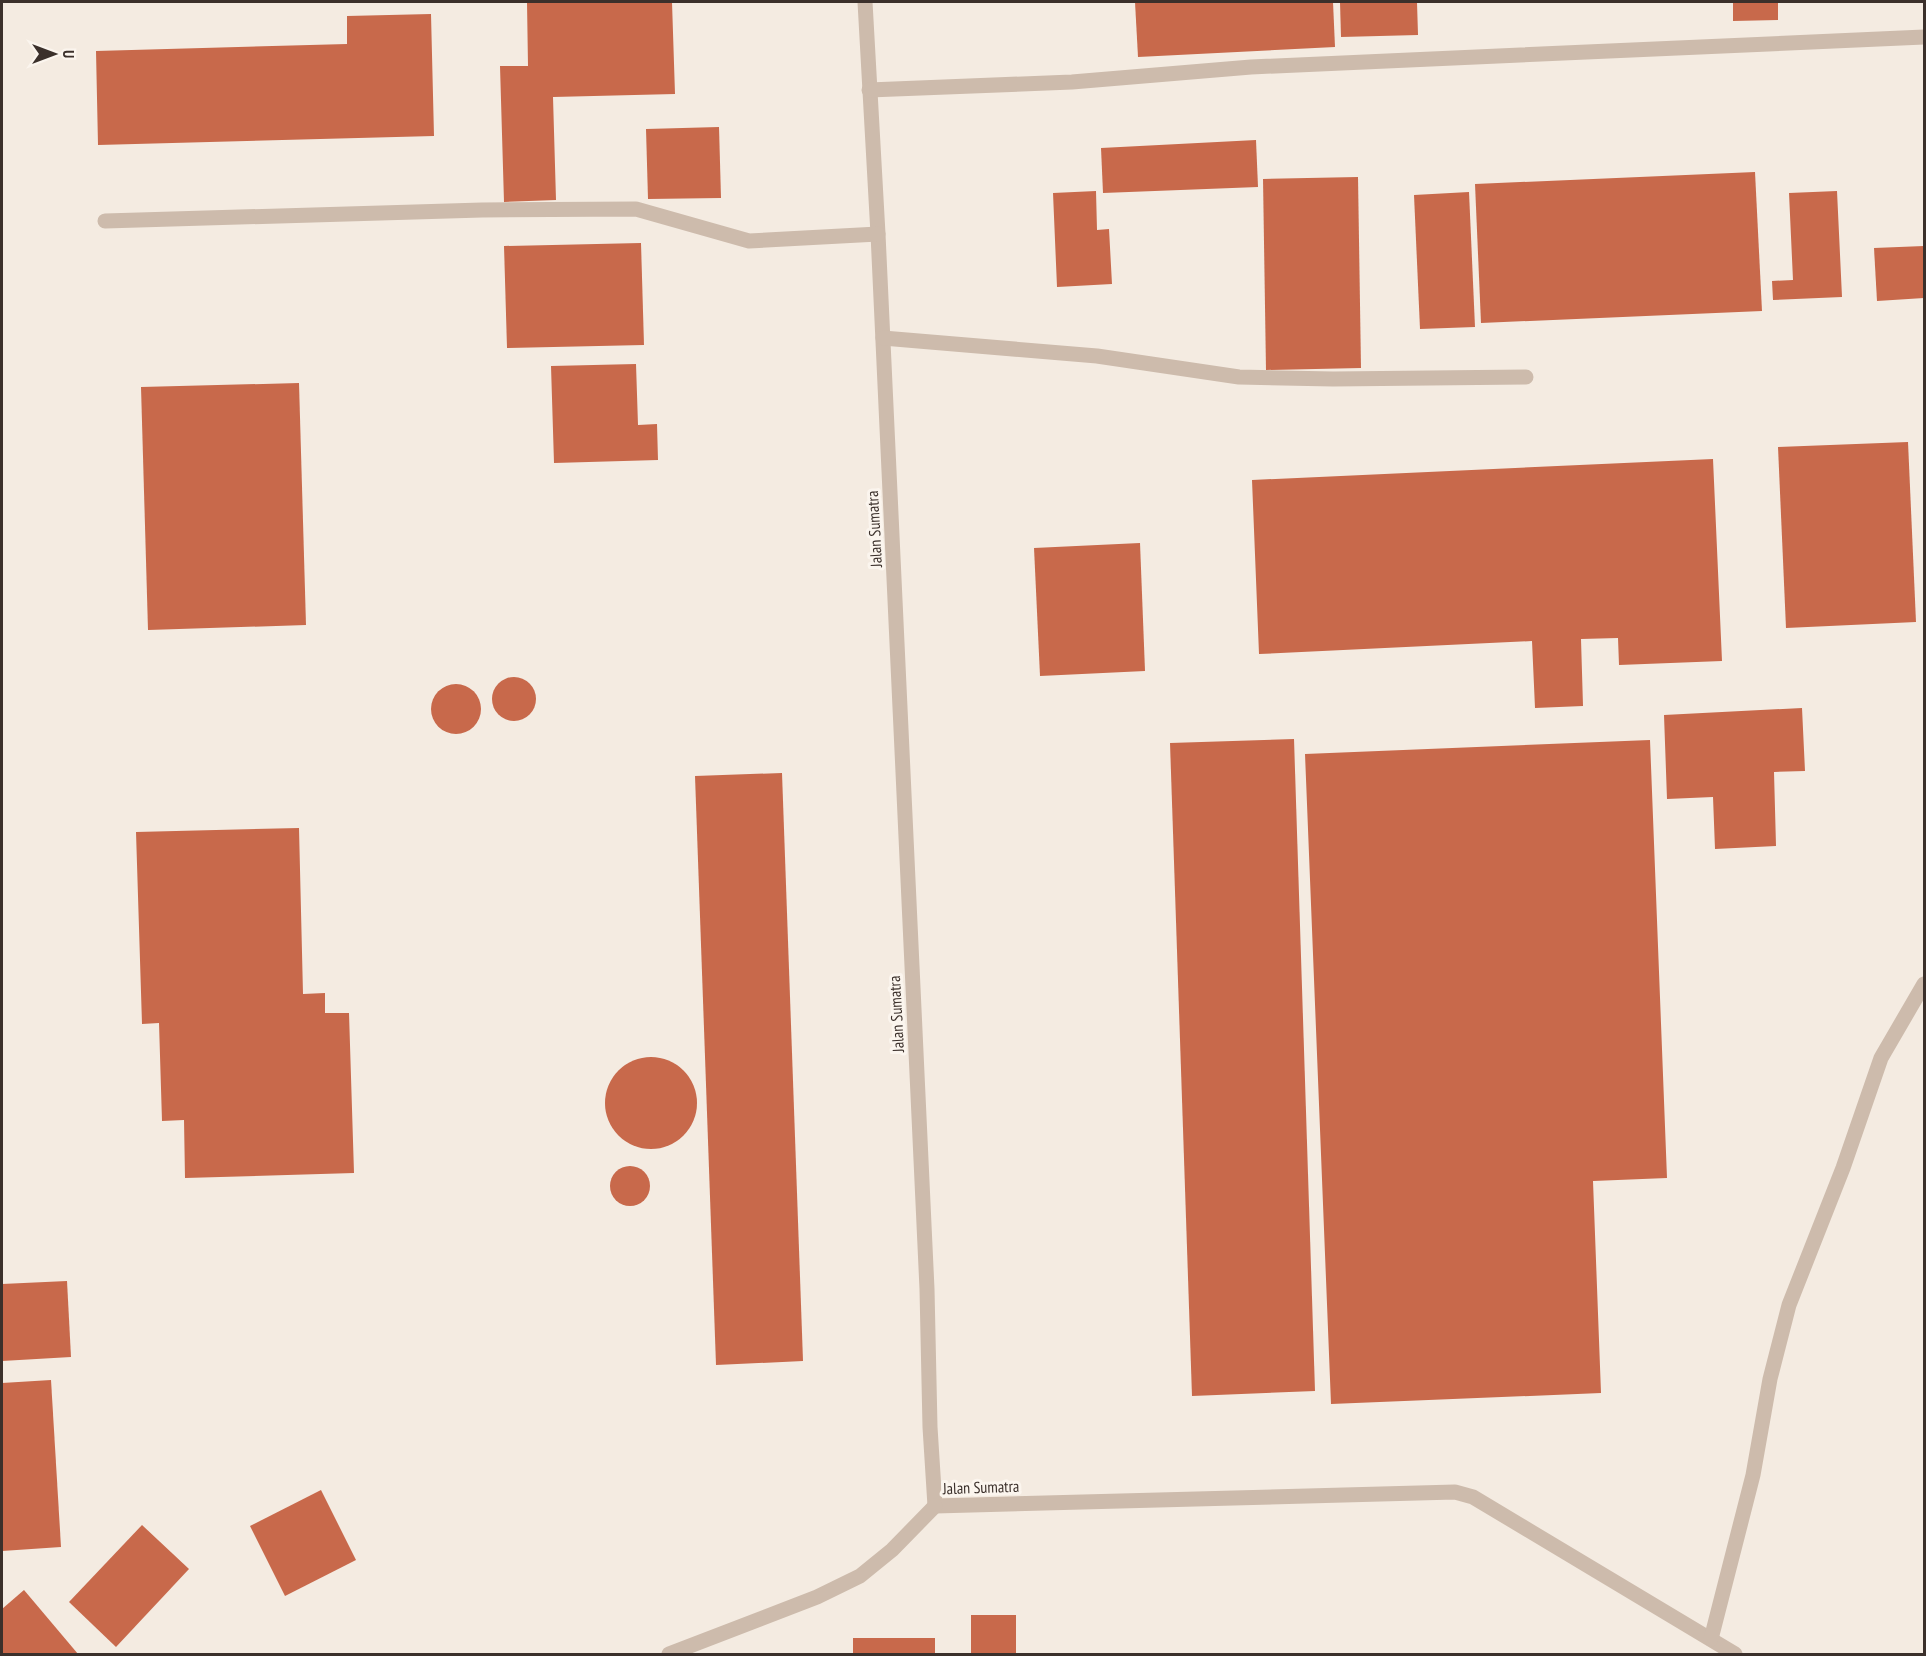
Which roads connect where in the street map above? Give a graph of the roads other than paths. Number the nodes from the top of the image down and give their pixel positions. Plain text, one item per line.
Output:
1 (865, 2) edge
2 (1924, 37) edge
3 (869, 90) junction
4 (105, 221) dead end
5 (878, 234) junction
6 (883, 338) junction
7 (1526, 377) dead end
8 (1924, 984) edge
9 (934, 1506) junction
10 (1711, 1639) junction
11 (669, 1654) edge
12 (1735, 1654) edge

1 - 3 lane, Jalan Sumatra
2 - 3 lane
3 - 5 lane, Jalan Sumatra
4 - 5 lane
5 - 6 lane, Jalan Sumatra
6 - 7 lane
6 - 9 lane, Jalan Sumatra
8 - 10 lane
9 - 10 lane, Jalan Sumatra
9 - 11 lane
10 - 12 lane

